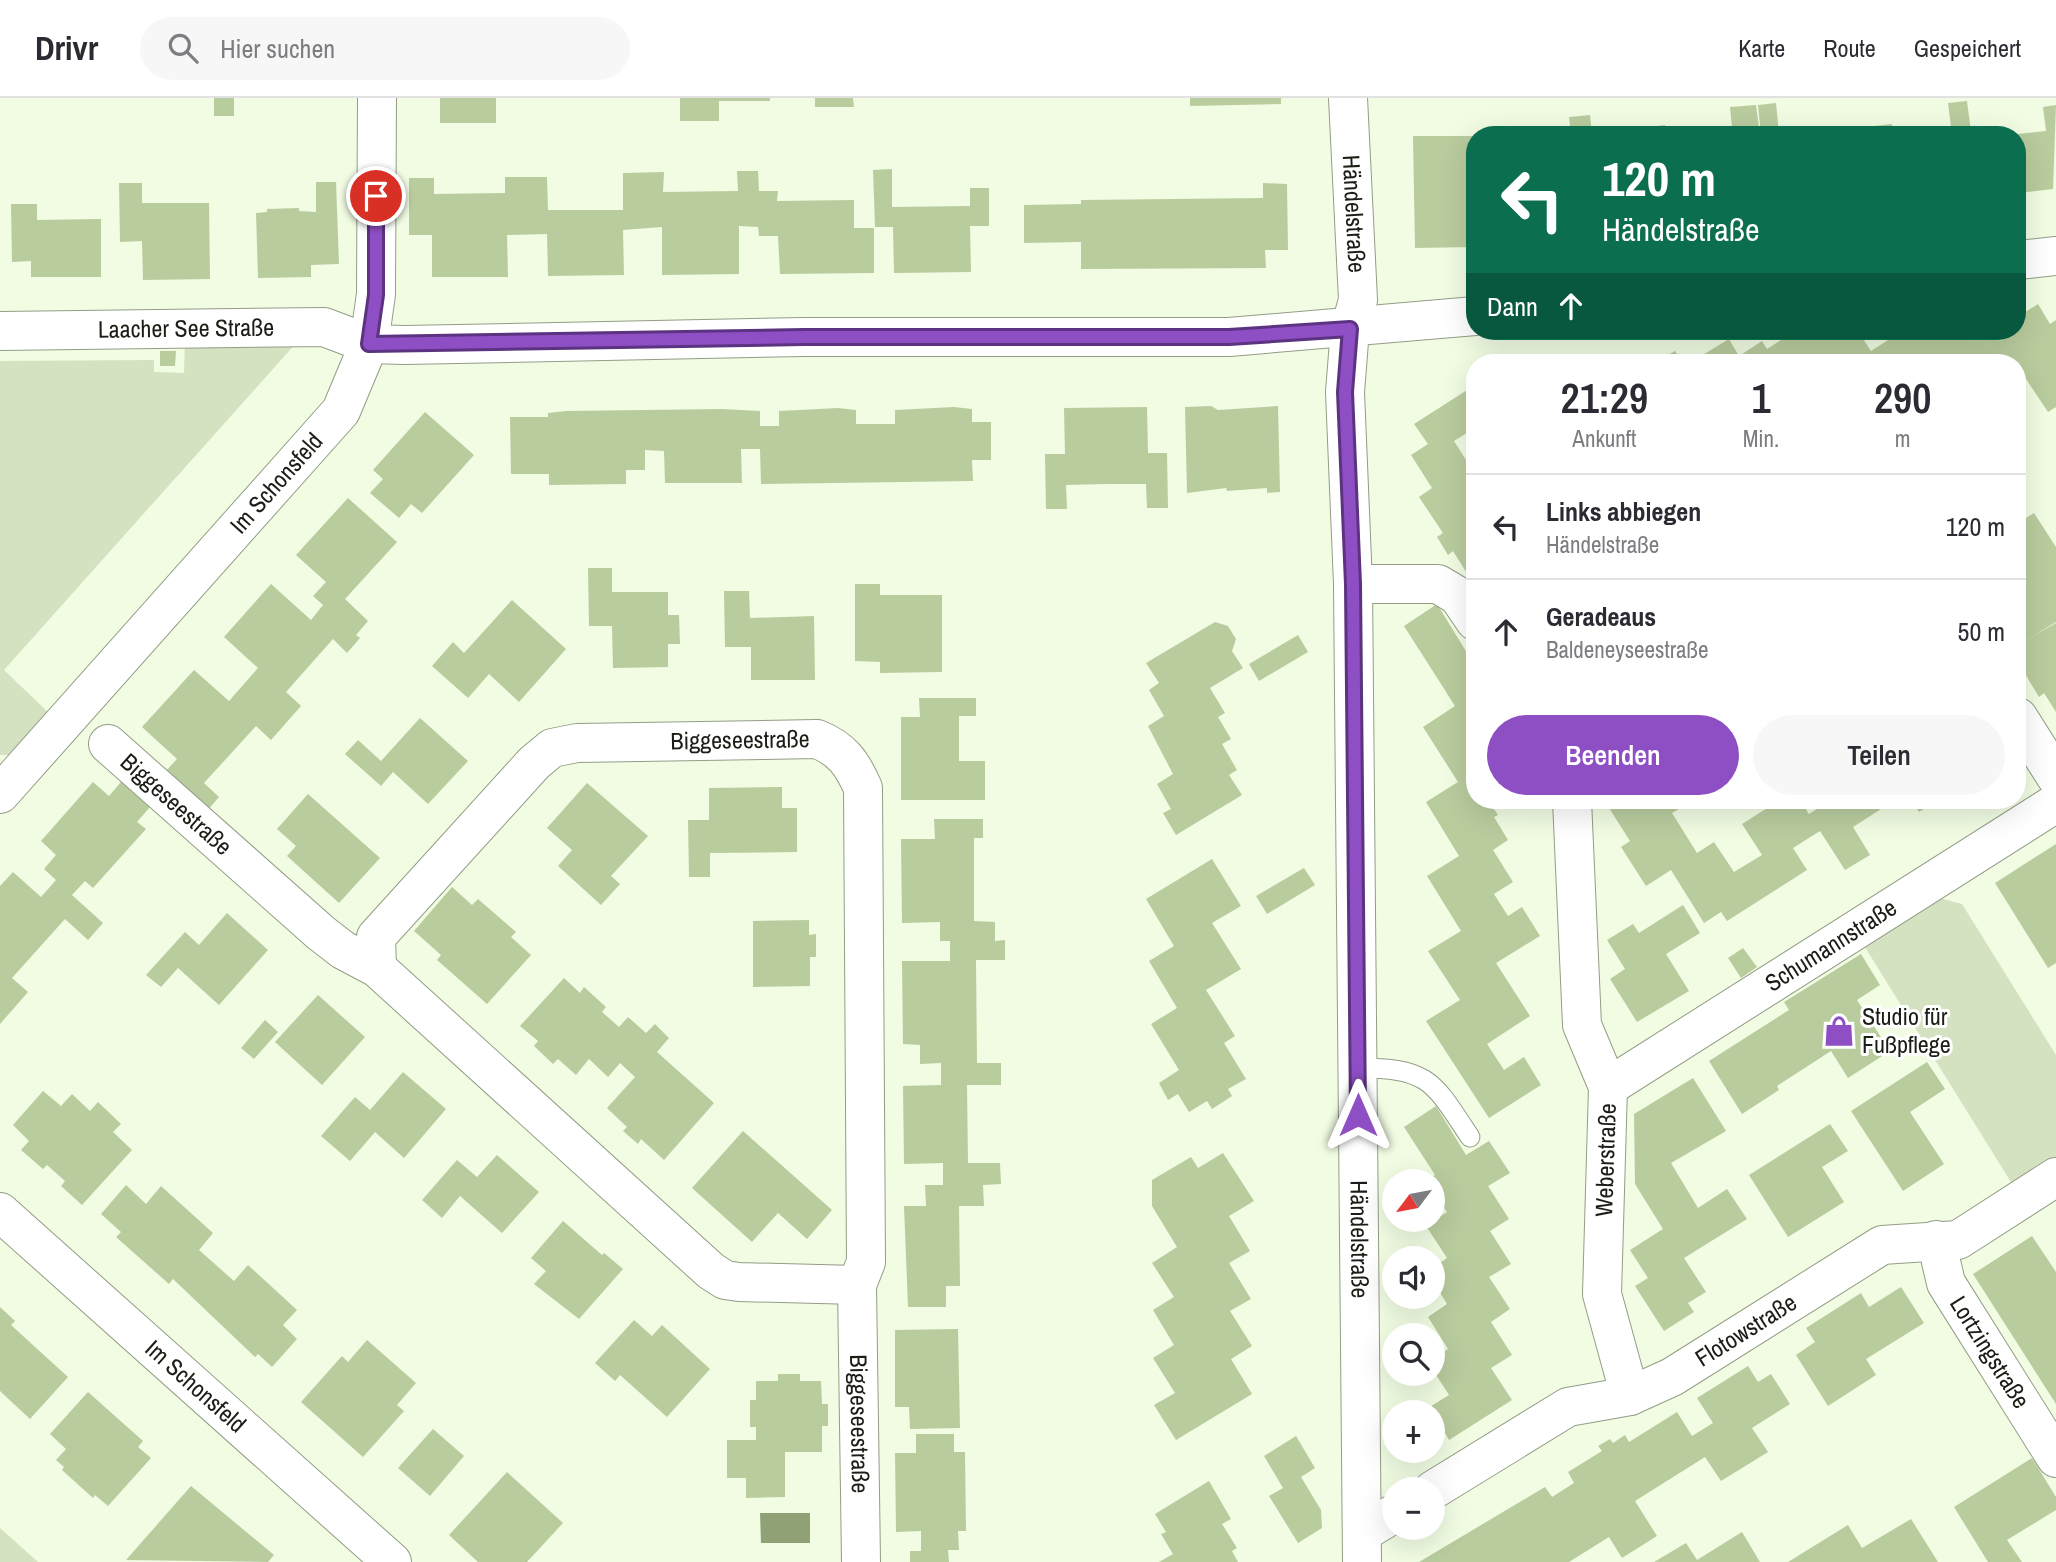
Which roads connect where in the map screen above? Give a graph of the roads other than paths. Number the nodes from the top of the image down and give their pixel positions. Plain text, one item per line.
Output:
1 (377, 98) edge
2 (1348, 98) edge
3 (2056, 256) edge
4 (2026, 259) edge
5 (1466, 317) edge
6 (1350, 329) junction
7 (0, 331) edge
8 (369, 344) junction
9 (1353, 584) junction
10 (1466, 608) edge
11 (2026, 730) edge
12 (108, 744) dead end
13 (2056, 777) edge
14 (0, 794) edge
15 (2056, 803) edge
16 (1572, 809) edge
17 (377, 968) junction
18 (1358, 1068) junction
19 (1608, 1087) junction
20 (1470, 1137) dead end
21 (2056, 1177) edge
22 (0, 1212) edge
23 (1936, 1240) junction
24 (857, 1285) junction
25 (1630, 1396) junction
26 (2056, 1458) edge
27 (1445, 1483) edge
28 (1382, 1527) edge
29 (1362, 1548) edge
30 (392, 1562) edge
31 (862, 1562) edge

1 - 8 street, Im Schonsfeld
2 - 6 street, Händelstraße
3 - 4 street
5 - 6 street
6 - 8 street
6 - 9 street, Händelstraße
7 - 8 street, Laacher See Straße
8 - 14 street, Im Schonsfeld
9 - 10 street
9 - 18 street, Händelstraße
11 - 13 street
12 - 17 street, Biggeseestraße
15 - 19 street, Schumannstraße
16 - 19 street, Weberstraße
17 - 24 street, Biggeseestraße
17 - 24 street, Biggeseestraße
18 - 20 lane
18 - 29 street, Händelstraße
19 - 25 street, Weberstraße
21 - 23 street, Flotowstraße
22 - 30 street, Im Schonsfeld
23 - 25 street, Flotowstraße
23 - 26 street, Lortzingstraße
24 - 31 street, Biggeseestraße
25 - 27 street, Flotowstraße
28 - 29 street

